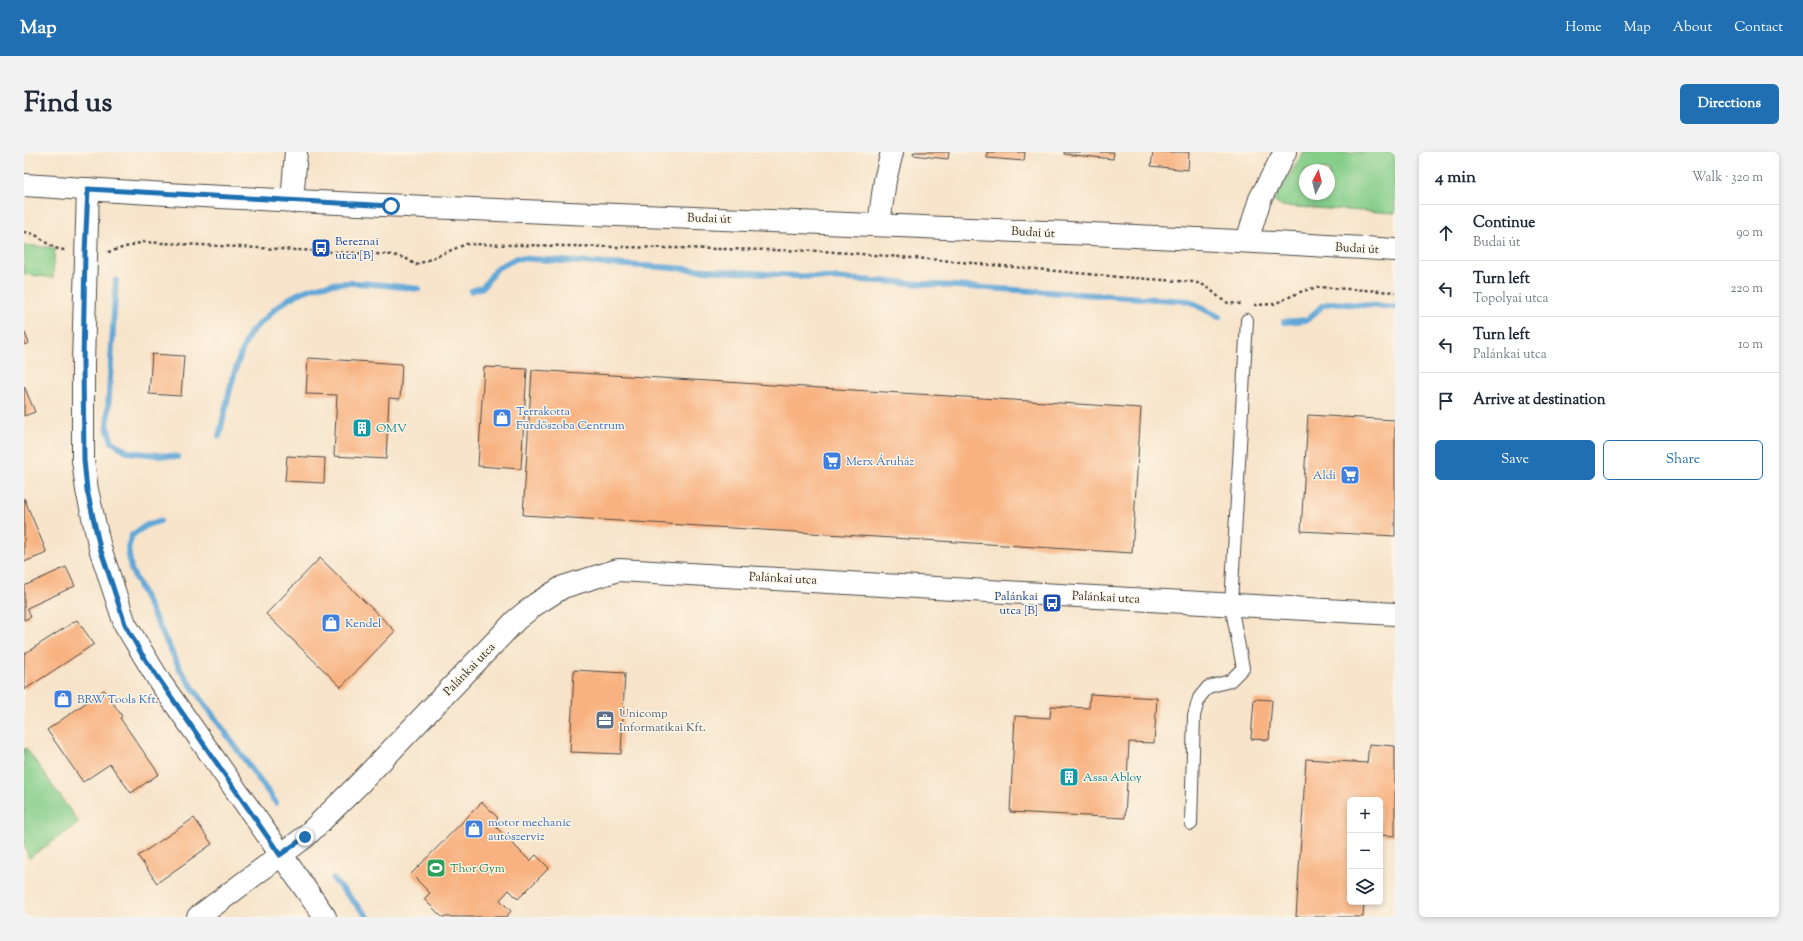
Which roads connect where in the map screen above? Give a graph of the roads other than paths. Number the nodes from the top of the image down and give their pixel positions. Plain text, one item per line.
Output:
1 (296, 152) edge
2 (892, 152) edge
3 (1285, 152) edge
4 (24, 185) edge
5 (88, 189) junction
6 (292, 202) junction
7 (879, 224) junction
8 (1247, 241) junction
9 (1395, 250) edge
10 (1247, 320) dead end
11 (1231, 605) junction
12 (1395, 614) edge
13 (1191, 824) dead end
14 (280, 855) junction
15 (198, 917) edge
16 (325, 917) edge

1 - 6 street
2 - 7 street
3 - 8 street
4 - 5 street, Budai út
5 - 6 street, Budai út
5 - 14 street
6 - 7 street, Budai út
7 - 8 street, Budai út
8 - 9 street, Budai út
10 - 11 lane
11 - 12 street, Palánkai utca
11 - 13 lane
11 - 14 street, Palánkai utca
14 - 15 street, Palánkai utca
14 - 16 street

